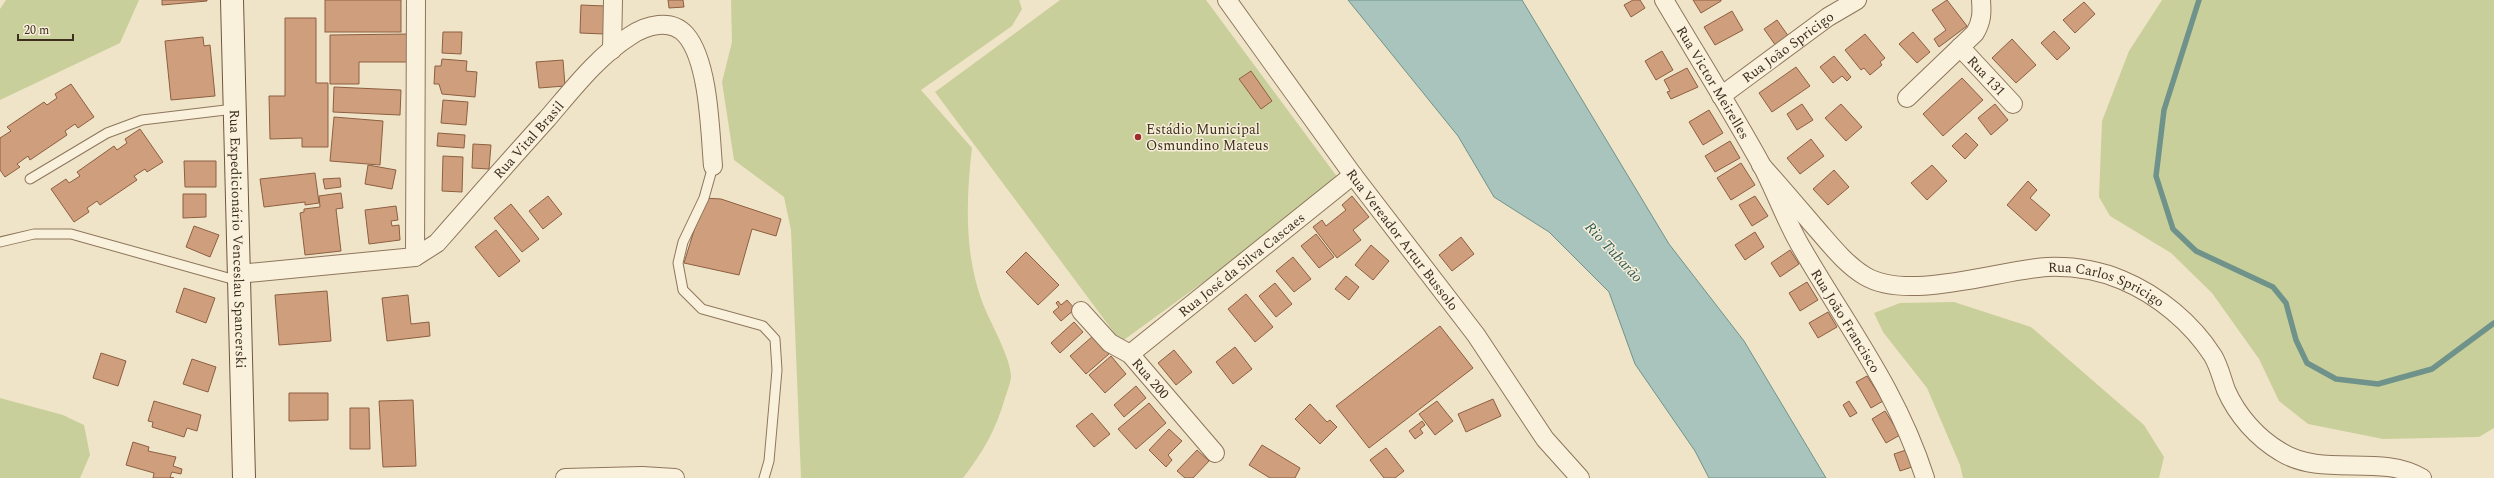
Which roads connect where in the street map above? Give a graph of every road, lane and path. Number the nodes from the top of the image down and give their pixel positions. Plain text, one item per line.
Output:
1 (232, 0) edge
2 (416, 0) edge
3 (612, 0) edge
4 (1227, 0) edge
5 (1664, 0) edge
6 (1856, 0) edge
7 (1981, 0) edge
8 (1960, 47) junction
9 (612, 50) junction
10 (1721, 96) junction
11 (1907, 98) dead end
12 (2013, 104) dead end
13 (234, 109) junction
14 (1761, 165) junction
15 (713, 166) joint
16 (1353, 175) junction
17 (30, 179) dead end
18 (0, 242) edge
19 (415, 257) junction
20 (239, 277) junction
21 (1081, 311) dead end
22 (1130, 354) junction
23 (1215, 453) dead end
24 (244, 478) edge
25 (564, 478) edge
26 (675, 478) edge
27 (764, 478) edge
28 (1580, 478) edge
29 (1925, 478) edge
30 (2422, 478) edge

1 - 13 street, Rua Expedicionário Venceslau Spancerski
2 - 19 street
3 - 9 street
4 - 16 street, Rua Vereador Artur Bussolo
5 - 10 street, Rua Victor Meirelles
6 - 10 street, Rua João Spricigo
7 - 8 street
8 - 11 street
8 - 12 street, Rua 131
9 - 15 street, Rua Vital Brasil
9 - 19 street, Rua Vital Brasil
10 - 14 street, Rua Victor Meirelles
13 - 17 lane
13 - 20 street, Rua Expedicionário Venceslau Spancerski
14 - 29 street, Rua João Francisco
14 - 30 street, Rua Carlos Spricigo
15 - 27 lane
16 - 22 street, Rua José da Silva Cascaes
16 - 28 street, Rua Vereador Artur Bussolo
18 - 20 lane
19 - 20 street, Rua Vital Brasil
20 - 24 street, Rua Expedicionário Venceslau Spancerski
21 - 22 street, Rua 200
22 - 23 street, Rua 200
25 - 26 street

